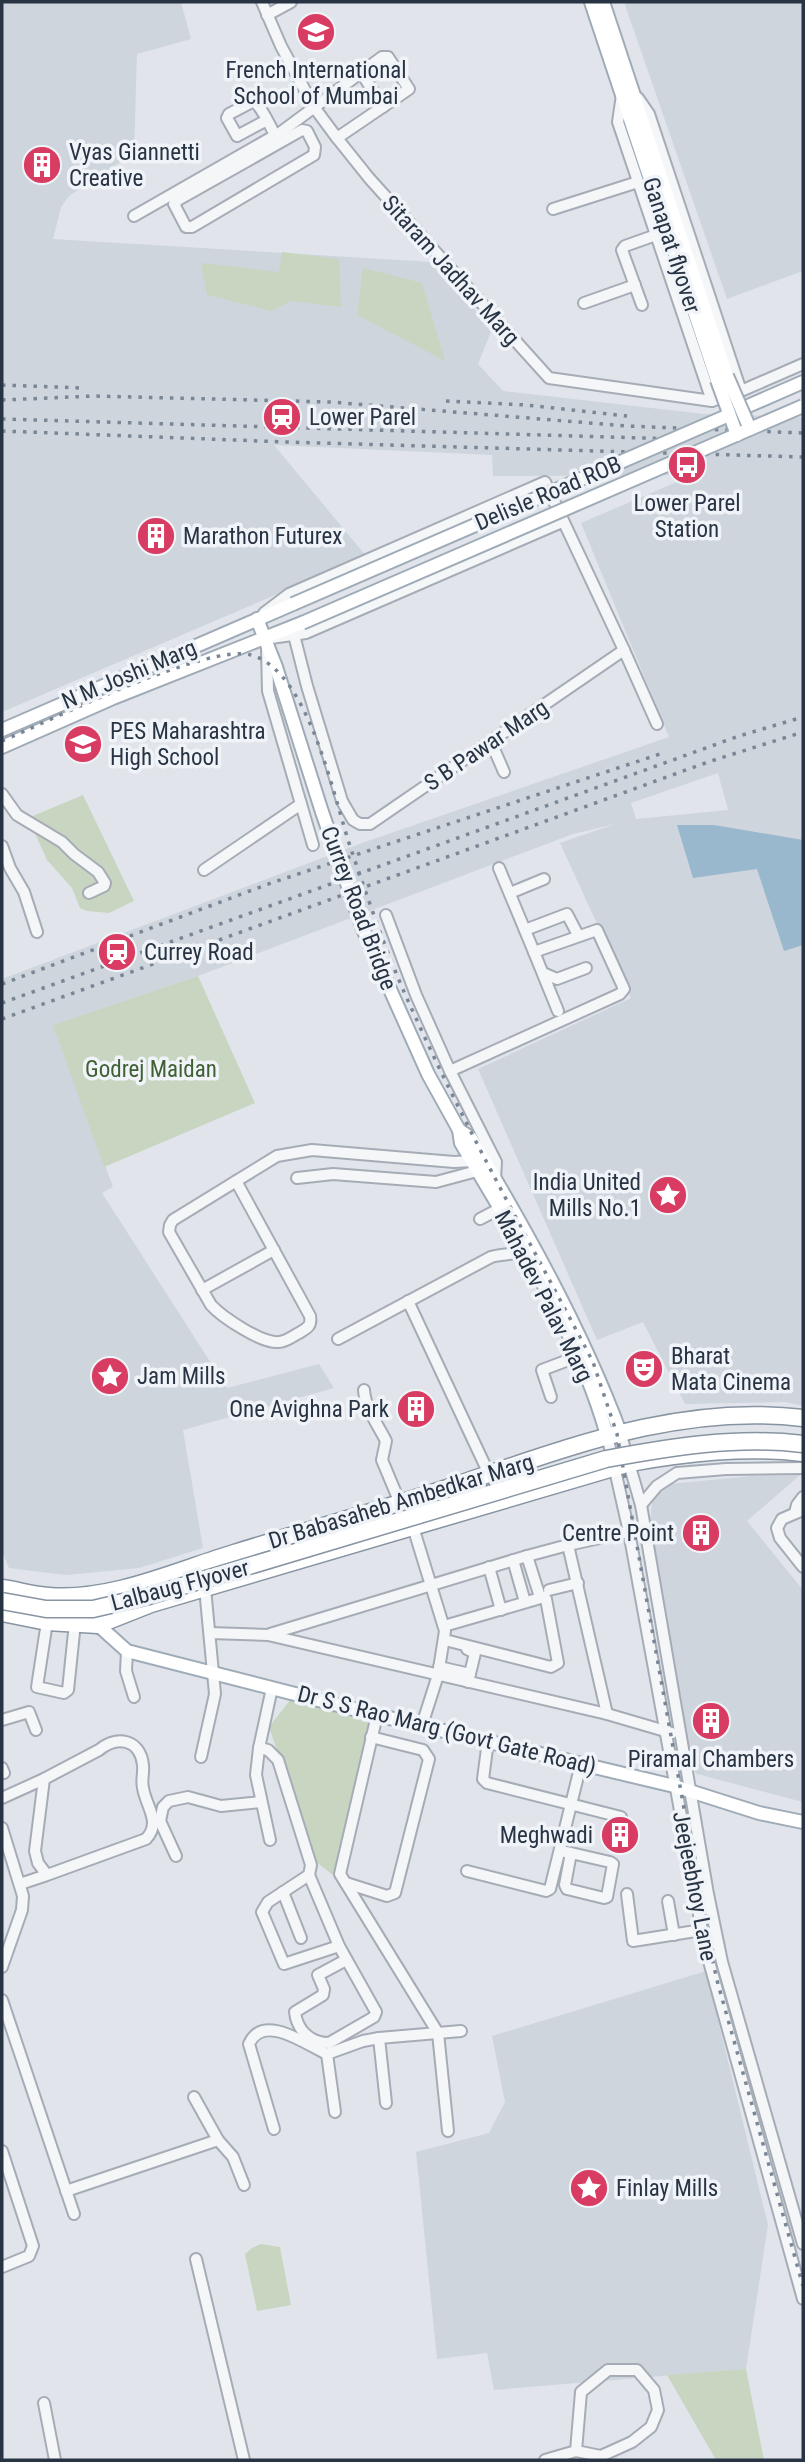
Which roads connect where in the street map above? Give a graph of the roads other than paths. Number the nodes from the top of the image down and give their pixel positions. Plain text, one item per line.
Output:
1 (262, 2) edge
2 (291, 2) edge
3 (591, 2) edge
4 (603, 2) edge
5 (268, 18) junction
6 (361, 72) junction
7 (626, 88) junction
8 (314, 107) junction
9 (383, 107) junction
10 (267, 120) dead end
11 (280, 135) junction
12 (337, 138) junction
13 (638, 182) junction
14 (176, 196) junction
15 (553, 209) dead end
16 (134, 216) dead end
17 (656, 235) junction
18 (635, 285) junction
19 (583, 303) dead end
20 (642, 305) dead end
21 (803, 364) edge
22 (722, 378) junction
23 (803, 382) edge
24 (741, 391) junction
25 (712, 401) junction
26 (803, 406) edge
27 (741, 409) junction
28 (729, 415) junction
29 (750, 429) junction
30 (737, 435) junction
31 (562, 522) junction
32 (257, 619) junction
33 (298, 629) junction
34 (266, 643) junction
35 (624, 650) junction
36 (657, 724) dead end
37 (2, 730) edge
38 (491, 741) junction
39 (2, 747) edge
40 (504, 772) dead end
41 (2, 794) edge
42 (301, 804) junction
43 (8, 805) junction
44 (2, 816) edge
45 (313, 845) dead end
46 (2, 846) edge
47 (499, 868) dead end
48 (204, 870) dead end
49 (544, 879) dead end
50 (89, 893) dead end
51 (510, 893) junction
52 (386, 915) dead end
53 (525, 930) junction
54 (37, 932) dead end
55 (578, 935) junction
56 (534, 952) junction
57 (586, 968) dead end
58 (543, 973) junction
59 (558, 1011) dead end
60 (450, 1071) junction
61 (474, 1160) junction
62 (297, 1178) dead end
63 (495, 1179) junction
64 (236, 1181) junction
65 (499, 1209) junction
66 (480, 1219) dead end
67 (274, 1250) junction
68 (523, 1250) junction
69 (202, 1290) junction
70 (408, 1301) junction
71 (338, 1339) dead end
72 (579, 1356) junction
73 (364, 1390) dead end
74 (551, 1397) dead end
75 (803, 1418) edge
76 (614, 1433) junction
77 (803, 1438) edge
78 (803, 1444) edge
79 (803, 1453) edge
80 (623, 1464) junction
81 (803, 1468) edge
82 (489, 1474) junction
83 (803, 1497) edge
84 (400, 1503) junction
85 (641, 1505) junction
86 (799, 1512) edge
87 (413, 1527) junction
88 (645, 1528) junction
89 (629, 1532) junction
90 (568, 1545) junction
91 (528, 1560) junction
92 (514, 1564) junction
93 (803, 1567) edge
94 (490, 1571) junction
95 (578, 1583) junction
96 (431, 1584) junction
97 (2, 1588) edge
98 (205, 1588) junction
99 (542, 1593) junction
100 (2, 1596) edge
101 (524, 1599) junction
102 (2, 1601) edge
103 (500, 1606) junction
104 (2, 1613) edge
105 (47, 1622) junction
106 (75, 1623) junction
107 (98, 1625) junction
108 (444, 1626) junction
109 (210, 1633) junction
110 (268, 1635) junction
111 (444, 1642) junction
112 (127, 1651) junction
113 (439, 1671) junction
114 (212, 1672) junction
115 (469, 1678) junction
116 (272, 1688) junction
117 (134, 1697) dead end
118 (607, 1714) junction
119 (377, 1715) junction
120 (2, 1720) edge
121 (422, 1726) junction
122 (36, 1730) dead end
123 (666, 1731) junction
124 (680, 1735) junction
125 (371, 1737) junction
126 (488, 1741) junction
127 (259, 1748) junction
128 (201, 1757) dead end
129 (582, 1764) junction
130 (44, 1779) junction
131 (674, 1786) junction
132 (690, 1790) junction
133 (2, 1798) edge
134 (261, 1802) junction
135 (572, 1805) junction
136 (621, 1817) dead end
137 (803, 1822) edge
138 (2, 1828) edge
139 (270, 1840) dead end
140 (566, 1852) junction
141 (176, 1856) dead end
142 (467, 1871) dead end
143 (47, 1875) junction
144 (309, 1875) junction
145 (346, 1883) junction
146 (21, 1890) junction
147 (283, 1892) junction
148 (627, 1894) dead end
149 (668, 1901) dead end
150 (711, 1907) junction
151 (698, 1910) junction
152 (702, 1930) junction
153 (674, 1935) junction
154 (301, 1938) dead end
155 (340, 1946) junction
156 (346, 1960) junction
157 (2, 1967) edge
158 (2, 2000) edge
159 (461, 2031) dead end
160 (438, 2033) junction
161 (379, 2038) junction
162 (327, 2054) junction
163 (194, 2097) dead end
164 (386, 2103) dead end
165 (335, 2112) dead end
166 (274, 2129) dead end
167 (448, 2131) dead end
168 (218, 2140) junction
169 (2, 2151) edge
170 (244, 2185) dead end
171 (786, 2185) junction
172 (772, 2189) junction
173 (66, 2191) junction
174 (75, 2214) dead end
175 (803, 2244) edge
176 (196, 2259) dead end
177 (2, 2267) edge
178 (803, 2299) edge
179 (44, 2403) dead end
180 (576, 2451) junction
181 (55, 2460) edge
182 (244, 2460) edge
183 (545, 2460) edge

1 - 5 street, Sitaram Jadhav Marg
2 - 5 street
3 - 7 main road
4 - 7 main road
5 - 8 street, Sitaram Jadhav Marg
6 - 8 street
6 - 9 street
6 - 9 street
7 - 13 street
7 - 22 main road, Ganapat flyover
7 - 24 street
8 - 11 street
8 - 12 street, Sitaram Jadhav Marg
9 - 12 street
10 - 11 street
11 - 14 street
11 - 14 street
12 - 25 street, Sitaram Jadhav Marg
13 - 15 street
13 - 17 street
14 - 16 street
17 - 18 street
17 - 25 street
18 - 19 street
18 - 20 street
21 - 24 street
22 - 27 main road, bridge
22 - 28 main road, bridge
23 - 27 main road, Delisle Road ROB
24 - 25 street
26 - 29 main road, Delisle Road ROB, bridge
27 - 28 main road, Delisle Road ROB, bridge
27 - 29 main road, bridge
28 - 30 main road, bridge
28 - 32 main road, Delisle Road ROB, bridge
29 - 30 main road, Delisle Road ROB, bridge
30 - 33 main road, Delisle Road ROB, bridge
31 - 32 street
31 - 33 street
31 - 35 street
32 - 34 main road
32 - 37 main road, N M Joshi Marg
33 - 34 main road, Delisle Road ROB
33 - 38 street, S B Pawar Marg
34 - 39 main road, N M Joshi Marg
34 - 42 street
34 - 61 main road, Currey Road Bridge, bridge
35 - 36 street
35 - 38 street, S B Pawar Marg
38 - 40 street
41 - 43 street
42 - 45 street
42 - 48 street
43 - 44 street
43 - 50 street
46 - 54 street
47 - 51 street
49 - 51 street
51 - 53 street
52 - 60 street
53 - 55 street
53 - 56 street
55 - 56 street
55 - 60 street
56 - 58 street
57 - 58 street
58 - 59 street
60 - 63 street
61 - 62 street
61 - 63 main road
61 - 64 street
61 - 65 main road, Mahadev Palav Marg
63 - 76 main road
64 - 67 street
64 - 69 street
65 - 66 street
65 - 68 main road, Mahadev Palav Marg
67 - 69 street
67 - 69 street
68 - 70 street
68 - 72 main road, Mahadev Palav Marg
70 - 71 street
70 - 82 street
72 - 74 street
72 - 76 main road, Mahadev Palav Marg
73 - 84 street
75 - 76 highway, Dr Babasaheb Ambedkar Marg
76 - 80 street
76 - 82 highway, Dr Babasaheb Ambedkar Marg
77 - 100 highway, Lalbaug Flyover, bridge
78 - 102 highway, Lalbaug Flyover, bridge
79 - 80 highway, Dr Babasaheb Ambedkar Marg
80 - 85 street, Jeejeebhoy Lane
80 - 87 highway, Dr Babasaheb Ambedkar Marg
80 - 89 street, Jeejeebhoy Lane
81 - 85 street
82 - 84 highway, Dr Babasaheb Ambedkar Marg
83 - 86 street
84 - 97 highway, Dr Babasaheb Ambedkar Marg
85 - 88 street, Jeejeebhoy Lane
86 - 93 street
87 - 96 street
87 - 98 highway, Dr Babasaheb Ambedkar Marg
88 - 89 street
88 - 124 street, Jeejeebhoy Lane
89 - 90 street
89 - 123 street, Jeejeebhoy Lane
90 - 91 street
90 - 95 street
91 - 92 street
91 - 99 street
92 - 94 street
92 - 101 street
94 - 96 street
94 - 103 street
95 - 99 street
95 - 118 street
96 - 108 street
96 - 110 street
98 - 107 highway, Dr Babasaheb Ambedkar Marg
98 - 109 street
99 - 101 street
99 - 111 street
101 - 103 street
103 - 108 street
104 - 105 highway, Dr Babasaheb Ambedkar Marg
105 - 106 highway, Dr Babasaheb Ambedkar Marg
105 - 106 street
106 - 107 highway, Dr Babasaheb Ambedkar Marg
107 - 112 main road, Dr S S Rao Marg (Govt Gate Road)
108 - 111 street
109 - 110 street
109 - 114 street
110 - 113 street
111 - 113 street
111 - 115 street
112 - 114 main road, Dr S S Rao Marg (Govt Gate Road)
112 - 117 street
113 - 115 street
113 - 121 street
114 - 116 main road, Dr S S Rao Marg (Govt Gate Road)
114 - 128 street
115 - 118 street
116 - 119 main road, Dr S S Rao Marg (Govt Gate Road)
116 - 127 street
118 - 123 street
119 - 121 main road, Dr S S Rao Marg (Govt Gate Road)
119 - 125 street
120 - 122 street
121 - 126 main road, Dr S S Rao Marg (Govt Gate Road)
123 - 124 street
123 - 131 street, Jeejeebhoy Lane
124 - 132 street, Jeejeebhoy Lane
125 - 145 street
125 - 145 street
126 - 129 main road, Dr S S Rao Marg (Govt Gate Road)
126 - 135 street
127 - 134 street
127 - 144 street
129 - 131 main road, Dr S S Rao Marg (Govt Gate Road)
129 - 135 street
130 - 133 street
130 - 143 street
130 - 143 street
131 - 132 main road, Dr S S Rao Marg (Govt Gate Road)
131 - 151 street, Jeejeebhoy Lane
132 - 137 main road, Dr S S Rao Marg (Govt Gate Road)
132 - 150 street, Jeejeebhoy Lane
134 - 139 street
134 - 141 street
135 - 136 street
135 - 140 street
138 - 146 street
140 - 140 street
140 - 142 street
143 - 146 street
144 - 147 street
144 - 155 street
145 - 160 street
146 - 157 street
147 - 154 street
147 - 155 street
148 - 153 street
149 - 153 street
150 - 151 street
150 - 171 street, Jeejeebhoy Lane
151 - 152 street, Jeejeebhoy Lane
152 - 153 street
152 - 172 street, Jeejeebhoy Lane
155 - 156 street
156 - 156 street
158 - 173 street
159 - 160 street
160 - 161 street
160 - 167 street
161 - 162 street
161 - 164 street
162 - 165 street
162 - 166 street
163 - 168 street
168 - 170 street
168 - 173 street
169 - 177 street
171 - 172 street
171 - 175 street, Jeejeebhoy Lane
172 - 178 street, Jeejeebhoy Lane
173 - 174 street
176 - 182 street
179 - 181 street
180 - 180 street
180 - 183 street

